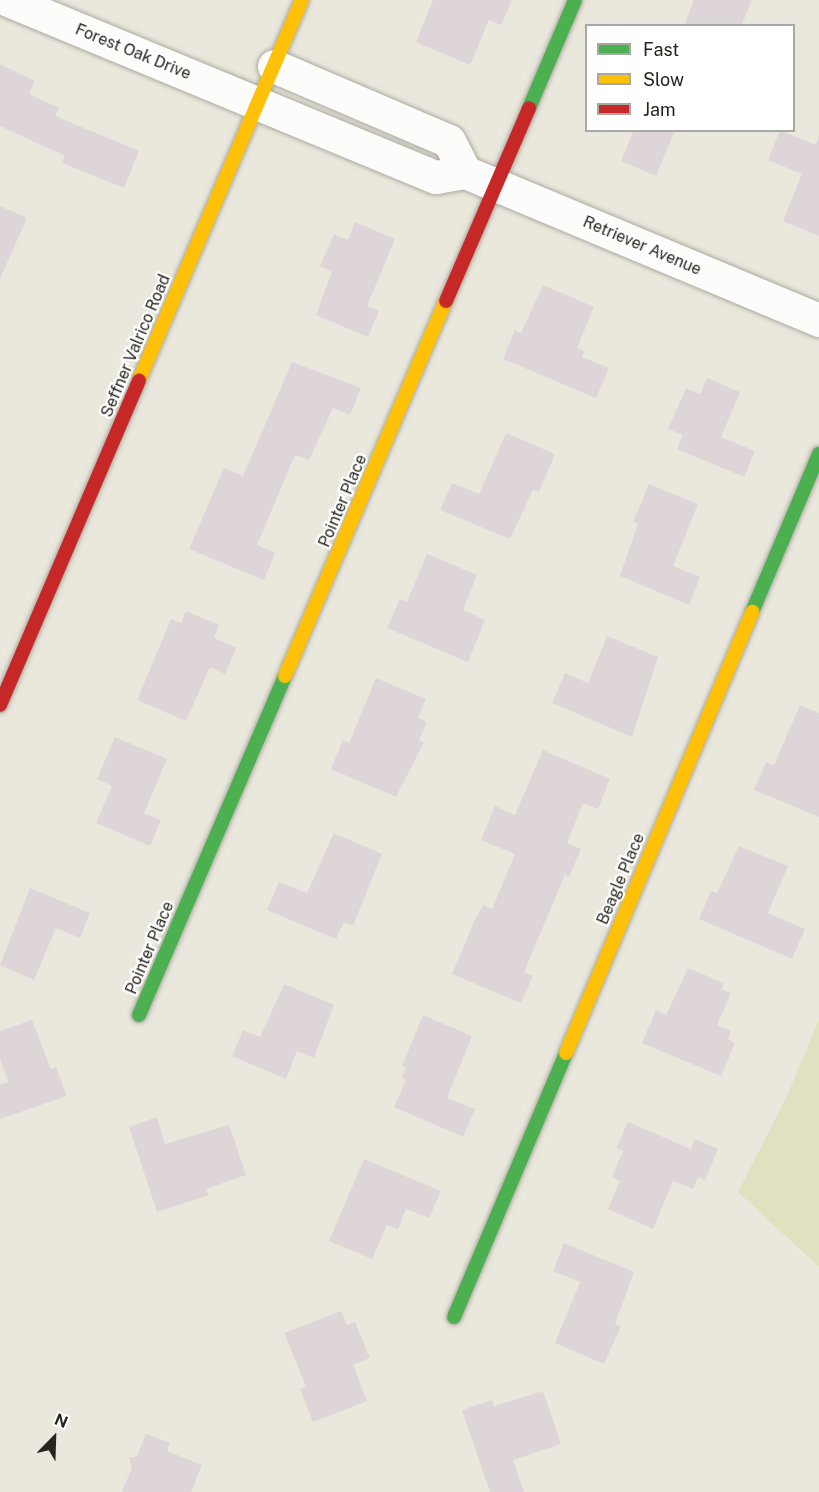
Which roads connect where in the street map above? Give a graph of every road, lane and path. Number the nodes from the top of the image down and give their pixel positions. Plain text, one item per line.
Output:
1 (8, 0) edge
2 (302, 0) edge
3 (575, 0) edge
4 (274, 66) junction
5 (258, 104) junction
6 (465, 172) junction
7 (497, 186) junction
8 (819, 320) edge
9 (819, 454) edge
10 (0, 705) edge
11 (139, 1015) dead end
12 (454, 1317) dead end

1 - 5 street, Forest Oak Drive
2 - 4 street, Seffner Valrico Road
3 - 7 street, Pointer Place
4 - 5 street, Seffner Valrico Road
4 - 6 street
5 - 6 street
5 - 10 street, Seffner Valrico Road
6 - 7 street, Retriever Avenue
7 - 8 street, Retriever Avenue
7 - 11 street, Pointer Place
9 - 12 street, Beagle Place

